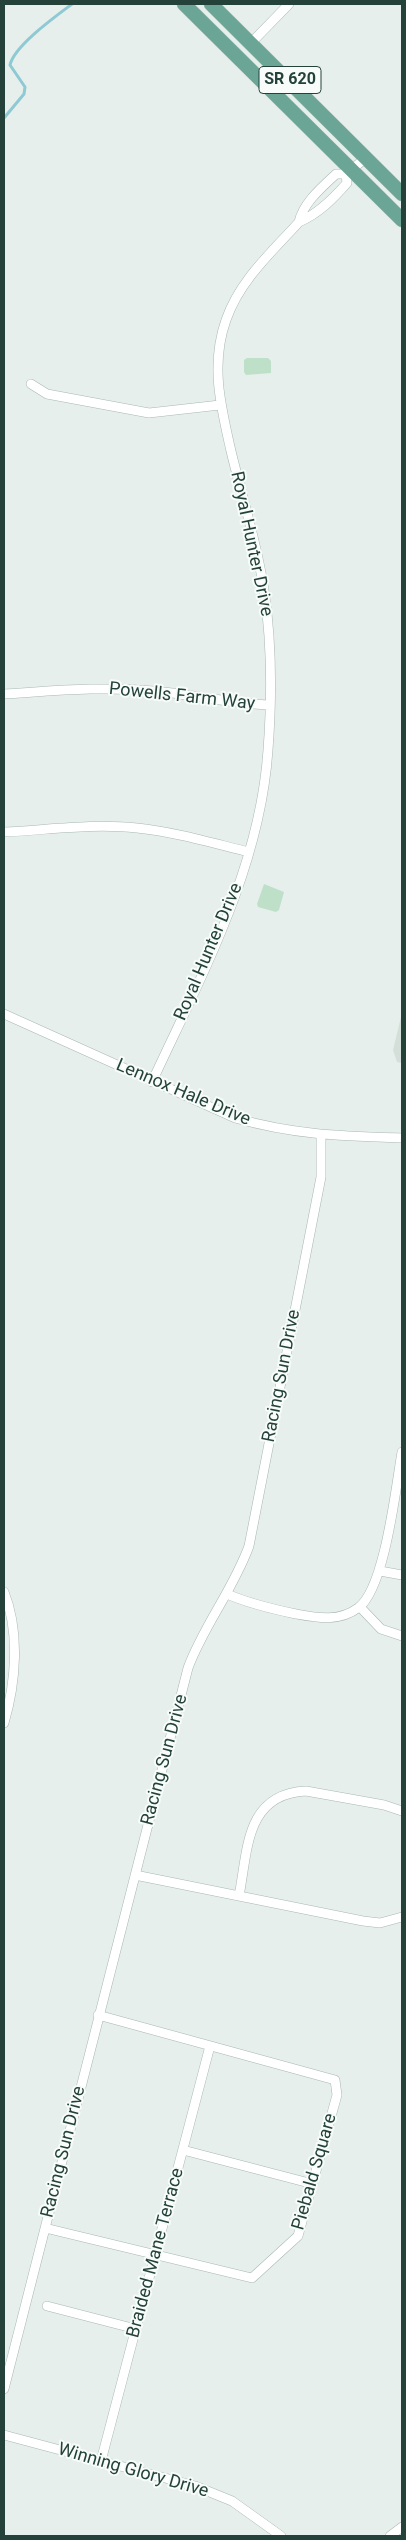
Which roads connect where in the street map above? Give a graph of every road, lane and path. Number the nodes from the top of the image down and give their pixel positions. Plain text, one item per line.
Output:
1 (184, 4) edge
2 (212, 4) edge
3 (289, 4) edge
4 (252, 42) junction
5 (367, 157) junction
6 (349, 172) junction
7 (402, 194) edge
8 (402, 220) edge
9 (299, 222) junction
10 (31, 384) dead end
11 (220, 406) junction
12 (4, 694) edge
13 (270, 705) junction
14 (4, 832) edge
15 (249, 852) junction
16 (4, 1014) edge
17 (152, 1082) junction
18 (321, 1136) junction
19 (402, 1138) edge
20 (402, 1452) edge
21 (380, 1571) junction
22 (402, 1575) edge
23 (4, 1592) edge
24 (227, 1594) junction
25 (360, 1607) junction
26 (402, 1636) edge
27 (4, 1723) edge
28 (402, 1811) edge
29 (135, 1875) junction
30 (239, 1896) junction
31 (402, 1917) edge
32 (98, 2015) junction
33 (210, 2046) junction
34 (183, 2150) junction
35 (313, 2184) junction
36 (45, 2228) junction
37 (155, 2255) junction
38 (47, 2306) dead end
39 (136, 2329) junction
40 (4, 2389) edge
41 (4, 2435) edge
42 (101, 2461) junction
43 (402, 2527) edge
44 (281, 2536) edge
45 (390, 2536) edge

1 - 6 main road
2 - 4 main road, SR 620
3 - 4 street
4 - 5 main road, SR 620
5 - 6 street
5 - 7 main road, SR 620
6 - 8 main road
6 - 9 street, Royal Hunter Drive
6 - 9 street, Royal Hunter Drive
9 - 11 street, Royal Hunter Drive
10 - 11 street
11 - 13 street, Royal Hunter Drive
12 - 13 street, Powells Farm Way
13 - 15 street, Royal Hunter Drive
14 - 15 street
15 - 17 street, Royal Hunter Drive
16 - 17 street, Lennox Hale Drive
17 - 18 street, Lennox Hale Drive
18 - 19 street, Lennox Hale Drive
18 - 24 street, Racing Sun Drive
20 - 21 street
21 - 22 street
21 - 25 street
23 - 27 street
24 - 25 street
24 - 29 street, Racing Sun Drive
25 - 26 street
28 - 30 street
29 - 30 street
29 - 32 street, Racing Sun Drive
30 - 31 street
32 - 33 street, Piebald Square
32 - 36 street, Racing Sun Drive
33 - 34 street, Braided Mane Terrace
33 - 35 street, Piebald Square
34 - 35 street
34 - 37 street, Braided Mane Terrace
35 - 37 street, Piebald Square
36 - 37 street, Piebald Square
36 - 40 street, Racing Sun Drive
37 - 39 street, Braided Mane Terrace
38 - 39 street
39 - 42 street, Braided Mane Terrace
41 - 42 street, Winning Glory Drive
42 - 44 street, Winning Glory Drive
43 - 45 street

